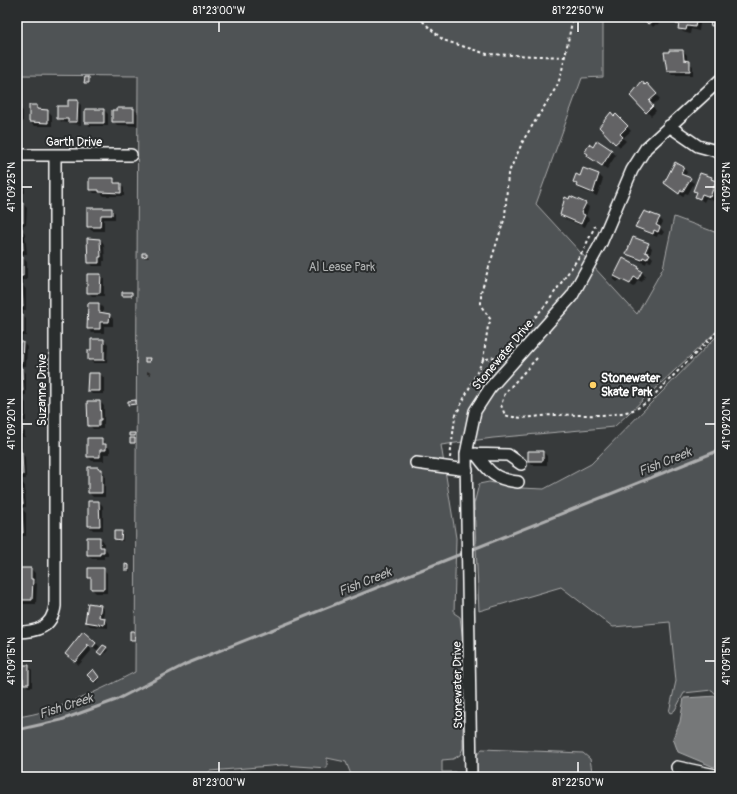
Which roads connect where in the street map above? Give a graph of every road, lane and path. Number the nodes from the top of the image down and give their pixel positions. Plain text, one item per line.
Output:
1 (418, 17) edge
2 (573, 17) edge
3 (565, 57) junction
4 (720, 80) edge
5 (670, 126) junction
6 (720, 152) edge
7 (131, 154) dead end
8 (17, 155) edge
9 (55, 155) junction
10 (595, 226) dead end
11 (583, 251) dead end
12 (720, 330) edge
13 (537, 358) dead end
14 (484, 360) dead end
15 (471, 454) junction
16 (416, 464) dead end
17 (521, 464) dead end
18 (467, 470) junction
19 (518, 482) dead end
20 (17, 632) edge
21 (677, 767) dead end
22 (720, 776) edge
23 (471, 777) edge

1 - 3 path
2 - 3 path
3 - 14 path
4 - 5 street, Stonewater Drive
5 - 6 street
5 - 15 street, Stonewater Drive
7 - 9 street, Garth Drive
8 - 9 street, Garth Drive
9 - 20 street, Suzanne Drive
10 - 11 path
12 - 13 path
15 - 17 street
15 - 18 street, Stonewater Drive
15 - 19 street
16 - 18 street
18 - 23 street, Stonewater Drive
21 - 22 street

